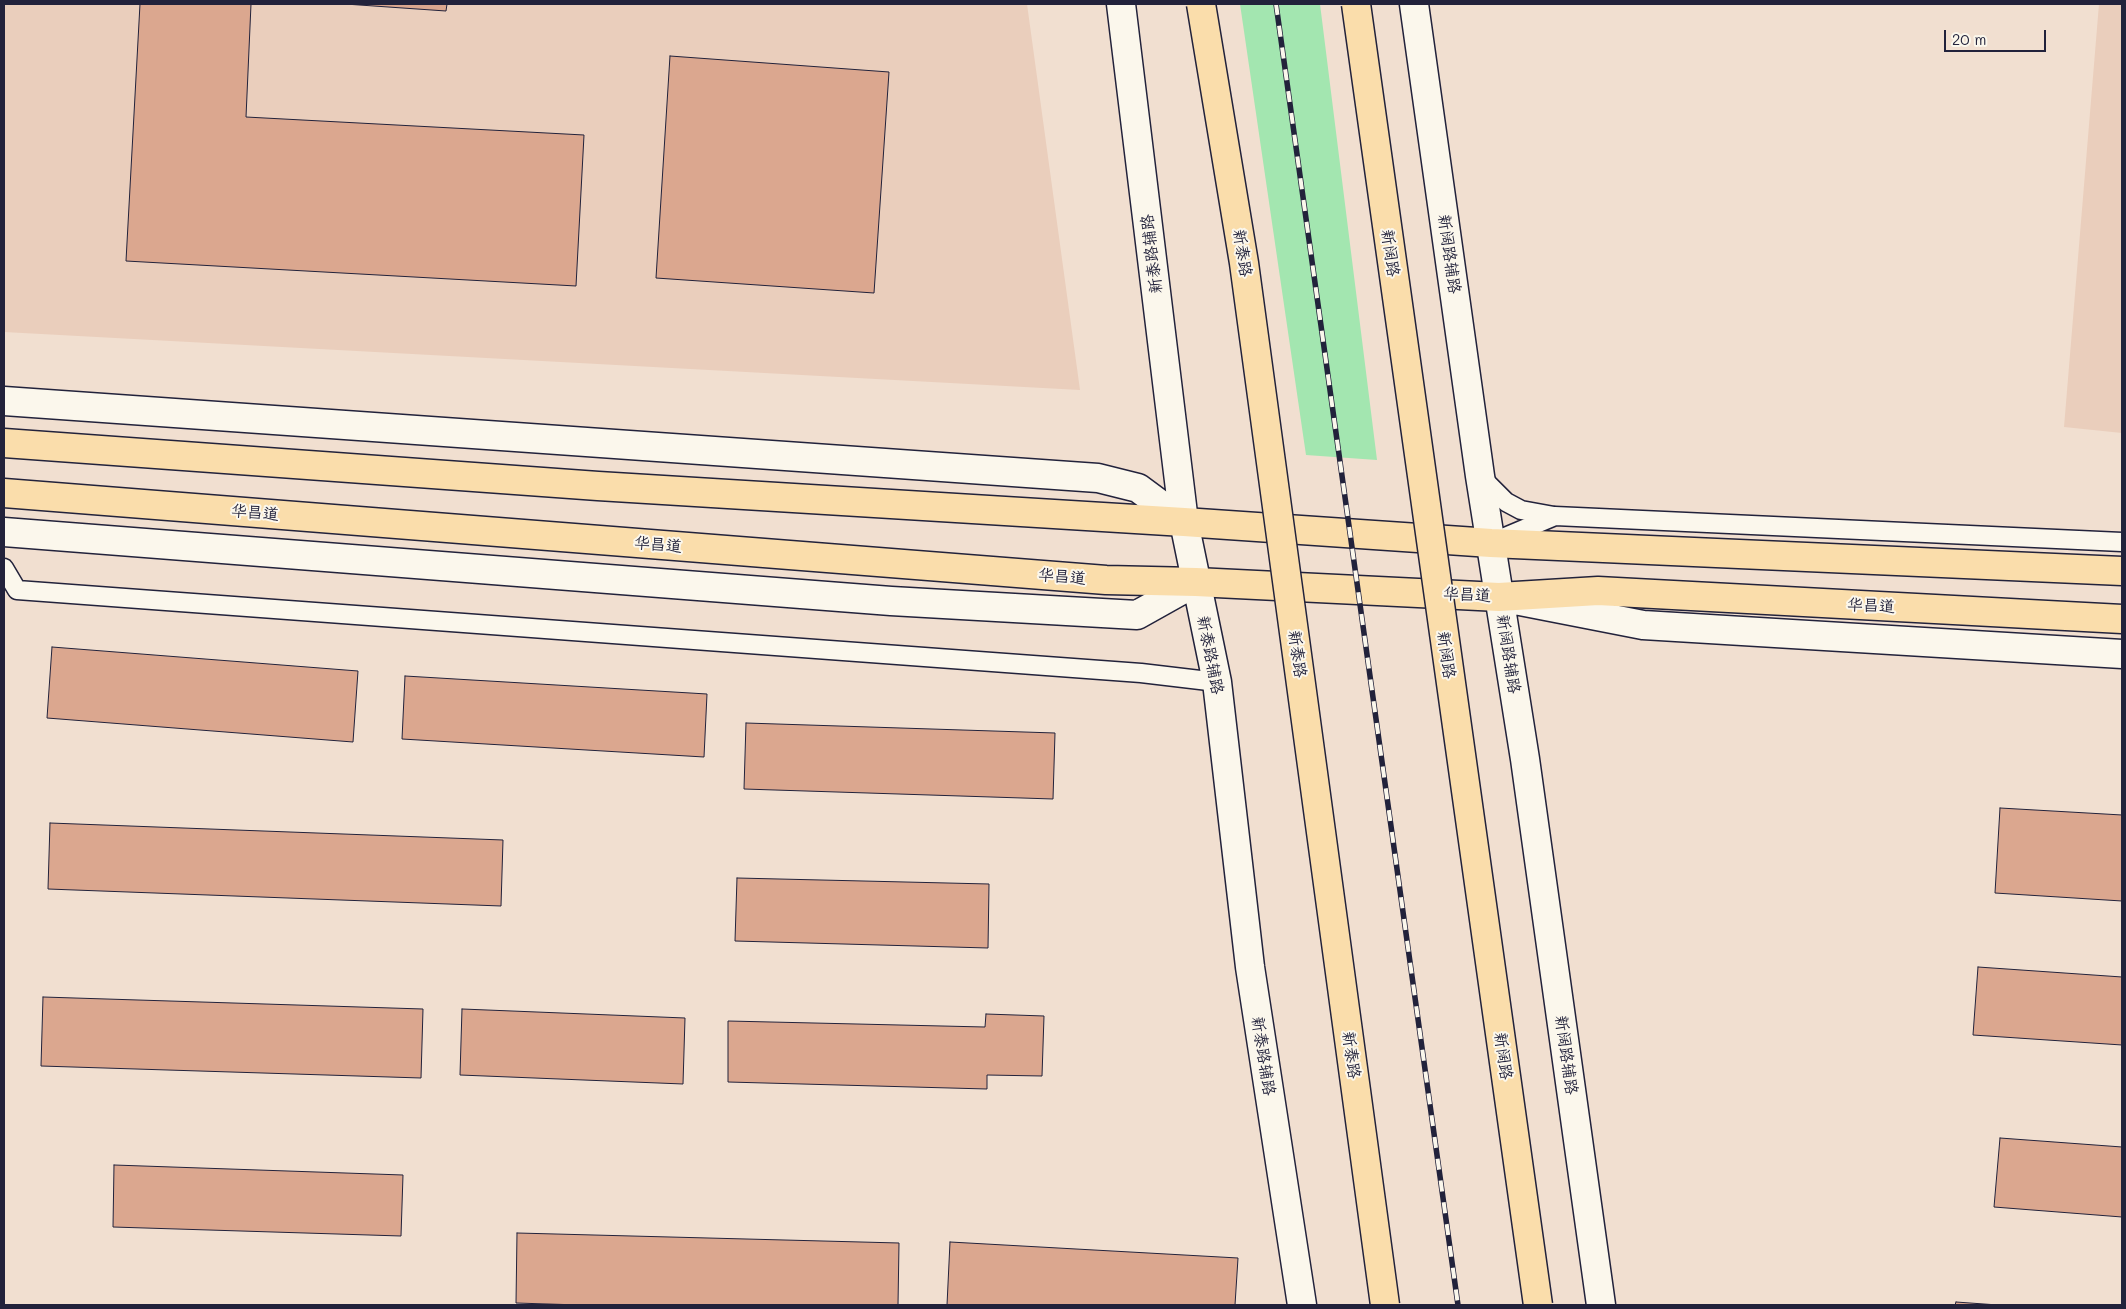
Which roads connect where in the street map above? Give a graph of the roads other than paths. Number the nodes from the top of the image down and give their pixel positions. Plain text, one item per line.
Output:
1 (1122, 4) edge
2 (1201, 4) edge
3 (1356, 4) edge
4 (1414, 4) edge
5 (4, 401) edge
6 (4, 443) edge
7 (1480, 476) junction
8 (4, 493) edge
9 (1555, 516) junction
10 (1184, 522) junction
11 (4, 532) edge
12 (2122, 542) edge
13 (1491, 543) junction
14 (4, 568) edge
15 (2122, 571) edge
16 (1196, 582) junction
17 (1499, 597) junction
18 (2122, 619) edge
19 (2122, 654) edge
20 (1217, 682) junction
21 (1302, 1305) edge
22 (1385, 1305) edge
23 (1538, 1305) edge
24 (1601, 1305) edge

1 - 10 street, 新泰路辅路
2 - 22 main road, 新泰路, bridge
3 - 23 main road, 新阔路, bridge
4 - 7 street, 新阔路辅路
5 - 10 street
6 - 10 main road
7 - 9 lane
7 - 13 street, 新阔路辅路
8 - 16 main road, 华昌道
9 - 12 lane
9 - 13 lane
10 - 13 main road
10 - 16 street, 新泰路辅路
11 - 16 street
13 - 15 main road
13 - 17 street, 新阔路辅路
14 - 20 lane
16 - 17 main road, 华昌道
16 - 20 street, 新泰路辅路
17 - 18 main road, 华昌道
17 - 19 street
17 - 24 street, 新阔路辅路
20 - 21 street, 新泰路辅路

